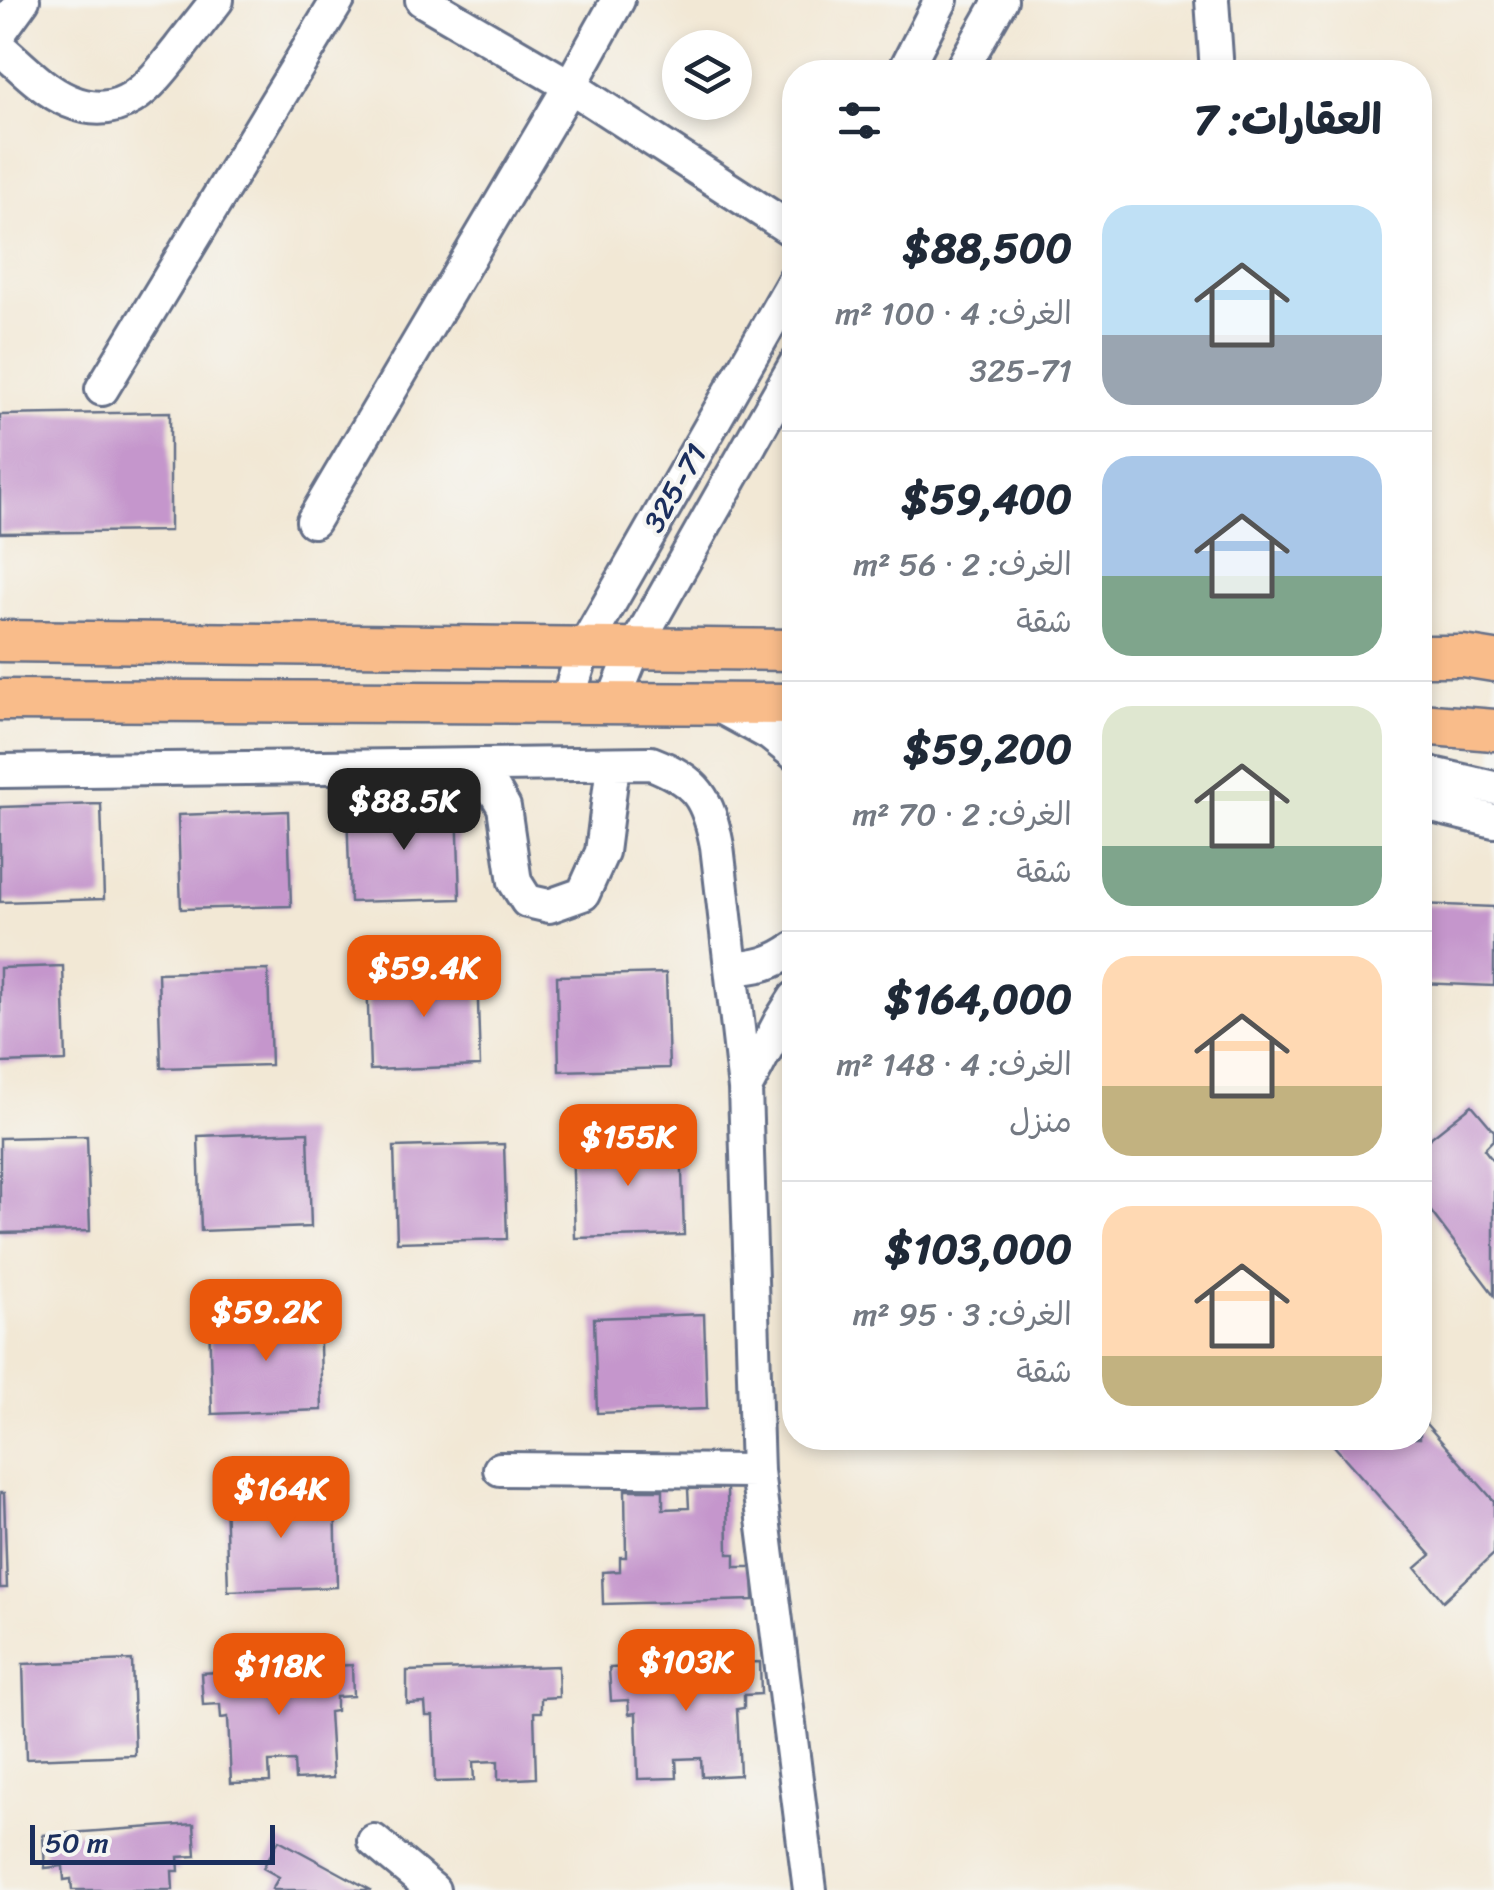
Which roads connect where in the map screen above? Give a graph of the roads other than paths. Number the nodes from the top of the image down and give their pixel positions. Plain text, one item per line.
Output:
1 (22, 0) edge
2 (217, 0) edge
3 (338, 0) edge
4 (422, 0) edge
5 (618, 0) edge
6 (941, 0) edge
7 (1001, 0) edge
8 (1212, 0) edge
9 (0, 32) edge
10 (0, 48) edge
11 (910, 60) edge
12 (967, 60) edge
13 (1216, 60) edge
14 (570, 86) junction
15 (782, 224) edge
16 (782, 302) edge
17 (782, 388) edge
18 (102, 389) dead end
19 (313, 521) dead end
20 (0, 641) edge
21 (584, 648) junction
22 (635, 648) junction
23 (782, 650) edge
24 (1432, 656) edge
25 (1494, 661) edge
26 (0, 700) edge
27 (567, 702) junction
28 (613, 702) junction
29 (712, 702) junction
30 (782, 704) edge
31 (1432, 724) edge
32 (1494, 730) edge
33 (782, 744) edge
34 (613, 765) junction
35 (476, 766) junction
36 (0, 771) edge
37 (1432, 774) edge
38 (1494, 788) edge
39 (1432, 806) edge
40 (1494, 822) edge
41 (782, 958) edge
42 (731, 968) junction
43 (782, 1018) edge
44 (745, 1089) junction
45 (500, 1468) dead end
46 (757, 1471) junction
47 (374, 1842) dead end
48 (799, 1885) edge
49 (433, 1890) edge

1 - 9 street
2 - 10 street
3 - 18 street
4 - 14 street
5 - 14 street
6 - 11 street
7 - 12 street
8 - 13 street
14 - 15 street
14 - 19 street
16 - 21 street, 325-71
17 - 22 street, 325-71
20 - 21 main road
21 - 22 main road
21 - 27 street, 325-71
22 - 23 main road
22 - 28 street, 325-71
24 - 25 main road
26 - 27 main road
27 - 28 main road
28 - 29 main road
29 - 30 main road
29 - 33 street
31 - 32 main road
34 - 35 street
34 - 35 street
34 - 42 street
35 - 36 street
37 - 38 street
39 - 40 street
41 - 42 street
42 - 44 street
43 - 44 street
44 - 46 street
45 - 46 street
46 - 48 street
47 - 49 street

